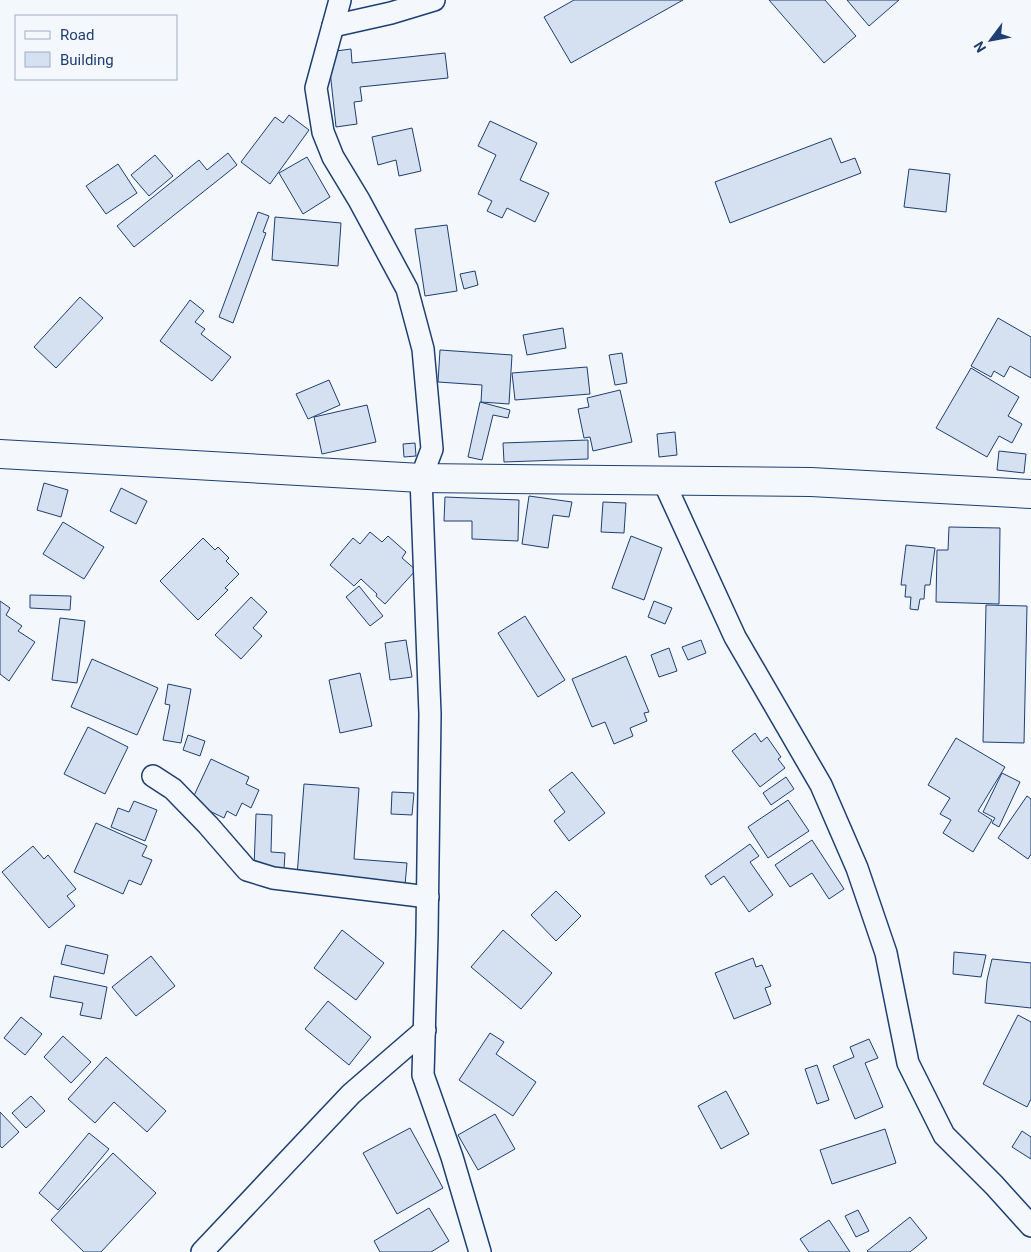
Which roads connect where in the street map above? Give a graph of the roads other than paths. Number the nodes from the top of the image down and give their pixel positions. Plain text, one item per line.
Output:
1 (340, 0) edge
2 (434, 0) edge
3 (333, 26) junction
4 (0, 454) edge
5 (421, 478) junction
6 (663, 480) junction
7 (1031, 494) edge
8 (154, 776) dead end
9 (428, 897) junction
10 (424, 1030) junction
11 (1031, 1226) edge
12 (202, 1252) edge
13 (480, 1252) edge

1 - 3 street
2 - 3 street
3 - 5 street
4 - 5 street
5 - 6 street
5 - 9 street
6 - 7 street
6 - 11 street
8 - 9 street
9 - 10 street
10 - 12 street
10 - 13 street

